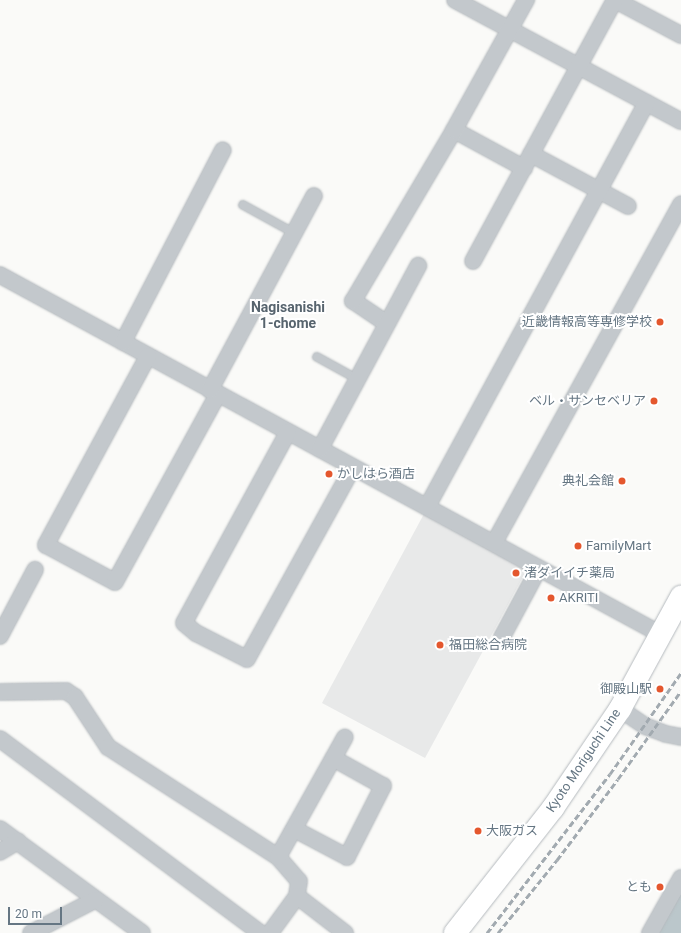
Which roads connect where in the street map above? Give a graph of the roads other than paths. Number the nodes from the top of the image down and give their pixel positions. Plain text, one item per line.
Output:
1 (455, 0) edge
2 (526, 0) edge
3 (615, 0) edge
4 (510, 30) junction
5 (681, 35) edge
6 (579, 67) junction
7 (646, 103) junction
8 (681, 122) edge
9 (454, 130) junction
10 (223, 150) dead end
11 (528, 161) junction
12 (599, 190) junction
13 (314, 196) dead end
14 (681, 204) edge
15 (243, 205) dead end
16 (628, 206) dead end
17 (294, 234) junction
18 (473, 261) dead end
19 (418, 266) dead end
20 (0, 275) edge
21 (386, 323) junction
22 (123, 342) junction
23 (148, 356) junction
24 (318, 357) dead end
25 (357, 379) junction
26 (214, 392) junction
27 (288, 432) junction
28 (320, 449) junction
29 (353, 467) junction
30 (427, 507) junction
31 (494, 543) junction
32 (539, 568) junction
33 (35, 570) dead end
34 (681, 597) edge
35 (660, 634) junction
36 (0, 636) edge
37 (502, 637) dead end
38 (0, 692) edge
39 (620, 709) junction
40 (344, 737) dead end
41 (681, 737) edge
42 (0, 739) edge
43 (333, 758) junction
44 (0, 829) edge
45 (294, 829) junction
46 (18, 842) junction
47 (0, 852) edge
48 (278, 857) junction
49 (681, 878) edge
50 (297, 896) junction
51 (95, 900) junction
52 (31, 933) edge
53 (142, 933) edge
54 (260, 933) edge
55 (270, 933) edge
56 (345, 933) edge
57 (455, 933) edge
58 (650, 933) edge

1 - 4 street
2 - 4 street
3 - 5 street
3 - 6 street
4 - 6 street
4 - 9 street
6 - 7 street
6 - 11 street
7 - 8 street
7 - 12 street
9 - 11 street
9 - 21 street
10 - 22 street
11 - 12 street
11 - 18 street
12 - 16 street
12 - 30 street
13 - 17 street
14 - 31 street
15 - 17 lane
17 - 26 street
19 - 21 street
20 - 22 street
21 - 25 street
22 - 23 street
23 - 26 street
23 - 26 street
24 - 25 lane
25 - 28 street
26 - 27 street
27 - 28 street
27 - 29 street
28 - 29 street
29 - 30 street
30 - 31 street
31 - 32 street
32 - 35 street
32 - 37 street
33 - 36 street
34 - 35 main road, Kyoto Moriguchi Line
35 - 39 main road, Kyoto Moriguchi Line
38 - 48 street
39 - 41 street
39 - 57 main road, Kyoto Moriguchi Line
40 - 43 street
42 - 54 street
43 - 45 street
43 - 45 street
44 - 46 street
45 - 48 street
46 - 47 street
46 - 51 street
48 - 50 street
49 - 58 street
50 - 55 street
50 - 56 street
51 - 52 street
51 - 53 street

